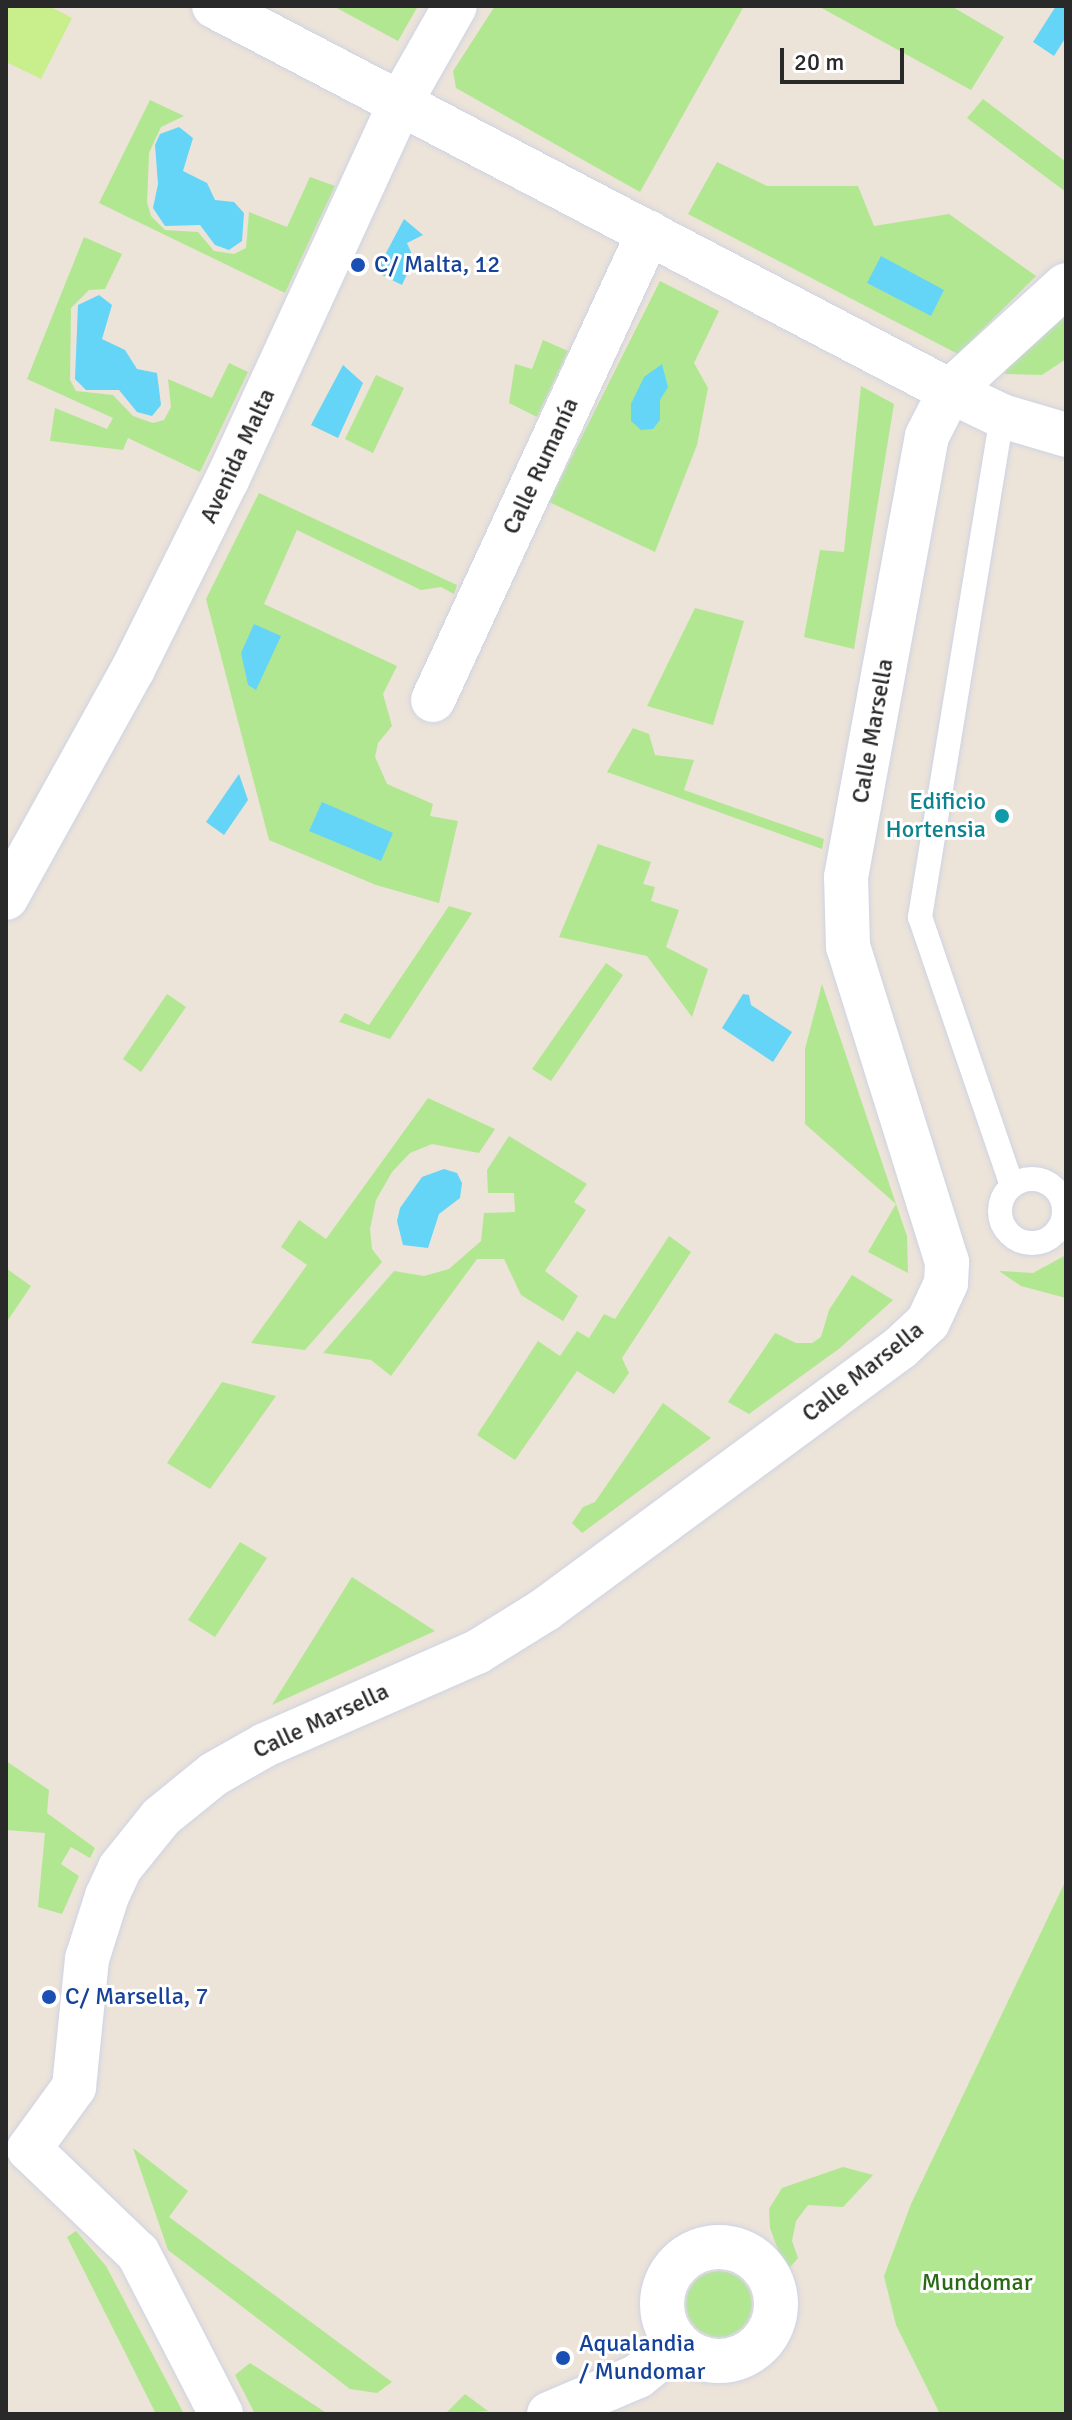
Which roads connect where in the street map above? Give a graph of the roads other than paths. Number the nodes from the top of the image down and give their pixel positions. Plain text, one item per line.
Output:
1 (214, 6) edge
2 (455, 6) edge
3 (401, 101) junction
4 (649, 232) junction
5 (1066, 285) edge
6 (950, 391) junction
7 (1002, 416) junction
8 (1066, 435) edge
9 (433, 700) dead end
10 (6, 898) edge
11 (1012, 1186) dead end
12 (18, 2148) edge
13 (678, 2344) dead end
14 (221, 2414) edge
15 (549, 2414) edge

1 - 3 street
2 - 3 street, Avenida Malta
3 - 4 street
3 - 10 street, Avenida Malta
4 - 6 street
4 - 9 street, Calle Rumanía
5 - 6 street, Calle Marsella
6 - 7 street
6 - 12 street, Calle Marsella
7 - 8 street
7 - 11 lane
12 - 14 street
13 - 15 street

